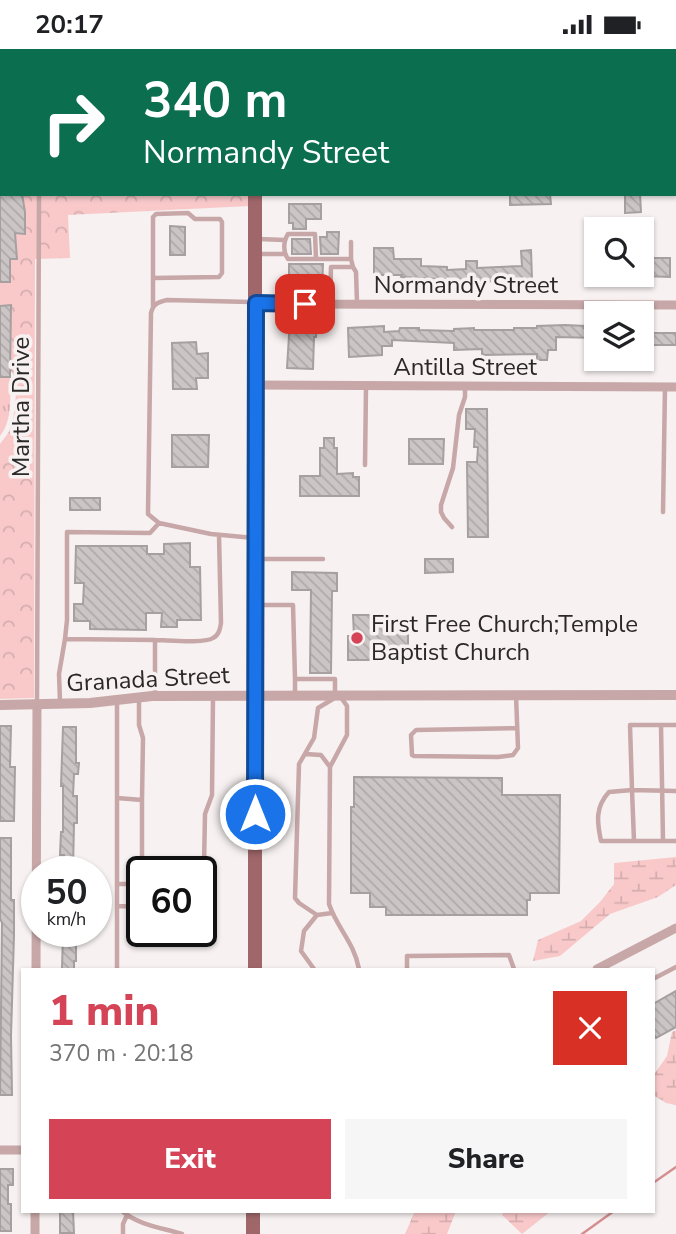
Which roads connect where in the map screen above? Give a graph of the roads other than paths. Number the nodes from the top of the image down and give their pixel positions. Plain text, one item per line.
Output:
1 (38, 196) edge
2 (255, 196) edge
3 (285, 240) junction
4 (351, 242) dead end
5 (255, 246) junction
6 (285, 254) junction
7 (316, 259) junction
8 (351, 260) junction
9 (353, 267) junction
10 (153, 278) junction
11 (256, 303) junction
12 (330, 304) junction
13 (357, 304) junction
14 (676, 305) edge
15 (153, 306) junction
16 (255, 385) junction
17 (366, 386) junction
18 (466, 386) junction
19 (665, 387) junction
20 (676, 387) edge
21 (365, 465) dead end
22 (663, 512) dead end
23 (159, 523) junction
24 (452, 527) dead end
25 (219, 535) junction
26 (255, 538) junction
27 (255, 559) junction
28 (323, 559) dead end
29 (255, 605) junction
30 (65, 639) junction
31 (155, 640) junction
32 (295, 679) junction
33 (256, 695) junction
34 (295, 695) junction
35 (337, 695) junction
36 (516, 695) junction
37 (676, 695) edge
38 (155, 696) junction
39 (213, 696) junction
40 (139, 697) junction
41 (117, 699) junction
42 (37, 704) junction
43 (60, 704) junction
44 (0, 705) edge
45 (662, 725) junction
46 (676, 725) edge
47 (517, 728) junction
48 (305, 754) junction
49 (330, 768) junction
50 (632, 790) junction
51 (662, 791) junction
52 (676, 791) edge
53 (117, 798) junction
54 (142, 800) junction
55 (634, 841) junction
56 (663, 841) junction
57 (676, 841) edge
58 (142, 856) edge
59 (204, 856) edge
60 (117, 884) junction
61 (126, 884) edge
62 (118, 906) junction
63 (126, 906) edge
64 (332, 913) junction
65 (317, 915) junction
66 (676, 928) edge
67 (676, 967) edge
68 (36, 968) edge
69 (117, 968) edge
70 (255, 968) edge
71 (313, 968) edge
72 (359, 968) edge
73 (407, 968) edge
74 (514, 968) edge
75 (599, 968) edge
76 (655, 978) edge
77 (0, 1150) edge
78 (21, 1150) edge
79 (35, 1213) edge
80 (124, 1213) edge
81 (253, 1213) edge
82 (127, 1215) junction
83 (160, 1227) junction
84 (35, 1234) edge
85 (123, 1234) edge
86 (159, 1234) edge
87 (182, 1234) edge
88 (253, 1234) edge

1 - 42 lane, Martha Drive
2 - 5 main road
3 - 5 lane
3 - 6 lane
3 - 7 lane
4 - 8 lane
5 - 6 lane
5 - 11 main road
6 - 7 lane
7 - 8 lane
8 - 9 lane
9 - 12 lane
9 - 13 lane
10 - 10 lane
10 - 15 lane
11 - 12 street, Normandy Street
11 - 15 lane
11 - 16 main road
12 - 13 street, Normandy Street
13 - 14 street, Normandy Street
15 - 23 lane
16 - 17 street, Antilla Street
16 - 26 main road
17 - 18 street, Antilla Street
17 - 21 lane
18 - 19 street, Antilla Street
18 - 24 lane
19 - 20 street, Antilla Street
19 - 22 lane
23 - 25 lane
23 - 30 lane
25 - 26 lane
25 - 31 lane
26 - 27 main road
27 - 28 lane
27 - 29 main road
29 - 32 lane
29 - 33 main road
30 - 31 lane
30 - 43 lane
31 - 38 lane
32 - 34 lane
32 - 35 lane
33 - 34 street, Granada Street
33 - 39 street, Granada Street
33 - 70 main road
34 - 35 street, Granada Street
35 - 36 street, Granada Street
35 - 48 lane
35 - 49 lane
36 - 37 street, Granada Street
36 - 47 lane
38 - 39 street, Granada Street
38 - 40 street, Granada Street
39 - 59 lane
40 - 41 street, Granada Street
40 - 54 lane
41 - 43 street, Granada Street
41 - 53 lane
42 - 43 street, Granada Street
42 - 44 street, Granada Street
42 - 68 street
45 - 46 lane
45 - 50 lane
45 - 51 lane
47 - 47 lane
48 - 49 lane
48 - 65 lane
49 - 64 lane
50 - 51 lane
50 - 55 lane
50 - 55 lane
51 - 52 lane
51 - 56 lane
53 - 54 lane
53 - 60 lane
54 - 58 lane
55 - 56 lane
56 - 57 lane
60 - 61 lane
60 - 62 lane
62 - 63 lane
62 - 69 lane
64 - 65 lane
64 - 72 lane
65 - 71 lane
66 - 75 street
67 - 76 lane
73 - 74 lane
77 - 78 street
79 - 84 street
80 - 82 lane
81 - 88 main road
82 - 83 lane
82 - 85 lane
83 - 86 lane
83 - 87 lane

